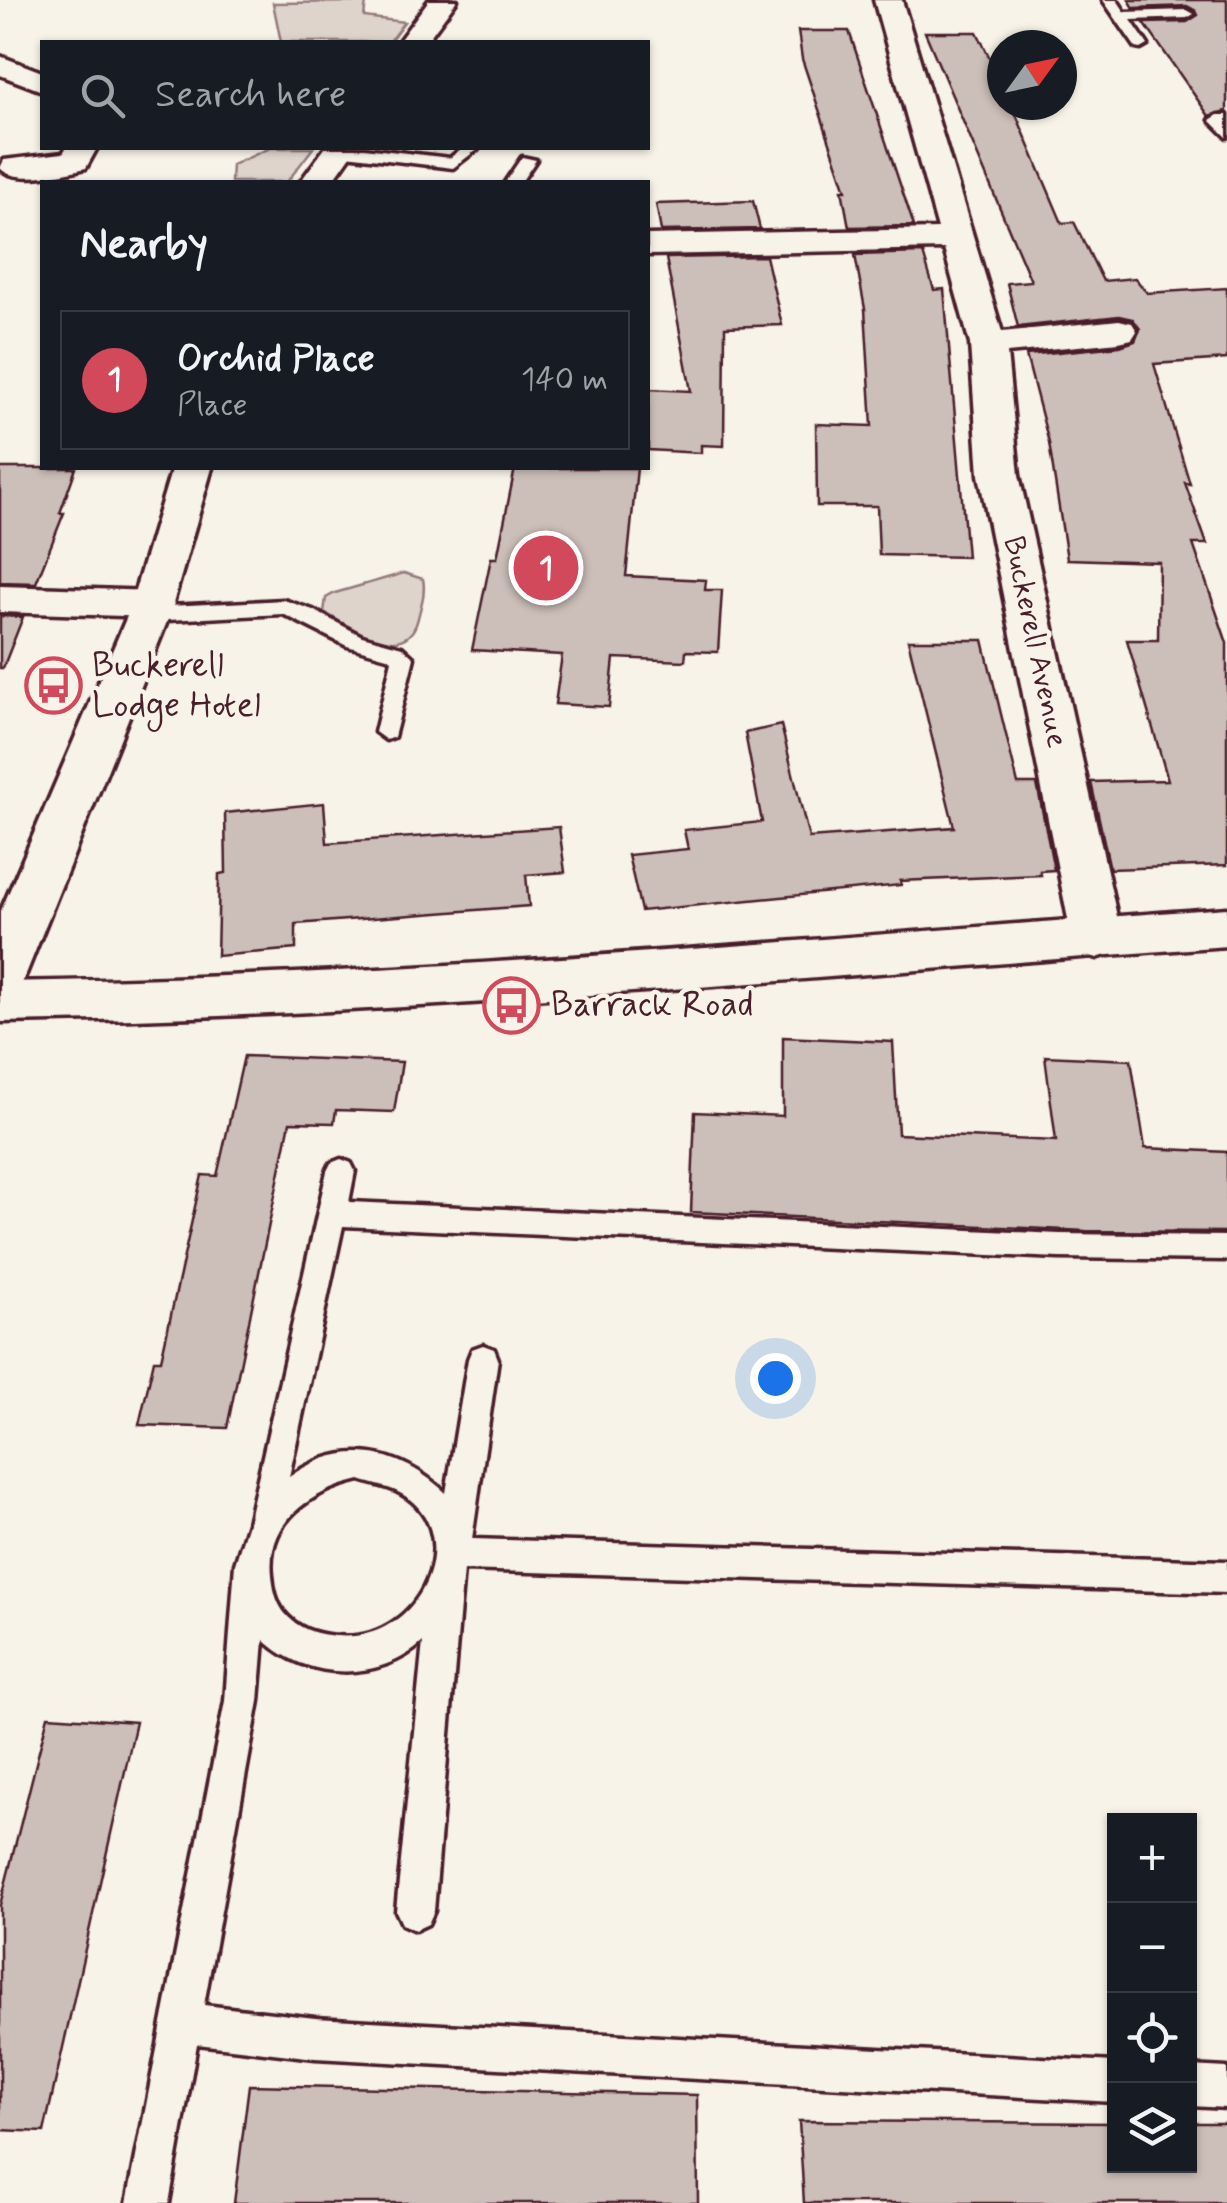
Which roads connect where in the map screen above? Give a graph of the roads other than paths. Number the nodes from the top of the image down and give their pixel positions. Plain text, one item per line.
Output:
1 (444, 0) edge
2 (888, 0) edge
3 (1110, 0) edge
4 (1187, 14) dead end
5 (1122, 16) junction
6 (414, 40) edge
7 (1141, 45) dead end
8 (0, 64) edge
9 (40, 81) edge
10 (1227, 120) edge
11 (1227, 132) edge
12 (80, 150) edge
13 (338, 150) edge
14 (354, 150) edge
15 (469, 150) edge
16 (528, 160) dead end
17 (15, 166) dead end
18 (317, 180) edge
19 (514, 180) edge
20 (958, 238) junction
21 (650, 245) edge
22 (1119, 331) dead end
23 (988, 344) junction
24 (191, 470) edge
25 (0, 600) edge
26 (151, 609) junction
27 (386, 732) dead end
28 (1227, 927) edge
29 (1098, 939) junction
30 (0, 974) edge
31 (0, 1002) edge
32 (341, 1171) dead end
33 (333, 1213) junction
34 (1227, 1248) edge
35 (483, 1360) dead end
36 (262, 1527) junction
37 (252, 1564) junction
38 (449, 1571) junction
39 (1227, 1577) edge
40 (415, 1911) dead end
41 (180, 2022) junction
42 (1107, 2082) edge
43 (1197, 2086) edge
44 (1227, 2088) edge
45 (148, 2203) edge

1 - 6 street
2 - 20 street, Buckerell Avenue
3 - 5 lane
4 - 5 lane
5 - 7 lane
8 - 9 street
10 - 11 lane
12 - 17 street
13 - 18 street
14 - 15 lane
16 - 19 lane
20 - 21 street
20 - 23 street, Buckerell Avenue
22 - 23 street
23 - 29 street, Buckerell Avenue
24 - 26 street
25 - 26 street
26 - 27 lane
26 - 30 street
28 - 29 street
29 - 31 street
32 - 33 lane
33 - 34 lane
33 - 36 lane
35 - 38 lane
36 - 37 lane
36 - 38 lane
37 - 38 lane
37 - 41 lane
38 - 39 lane
38 - 40 lane
41 - 42 lane
41 - 45 lane
43 - 44 lane

